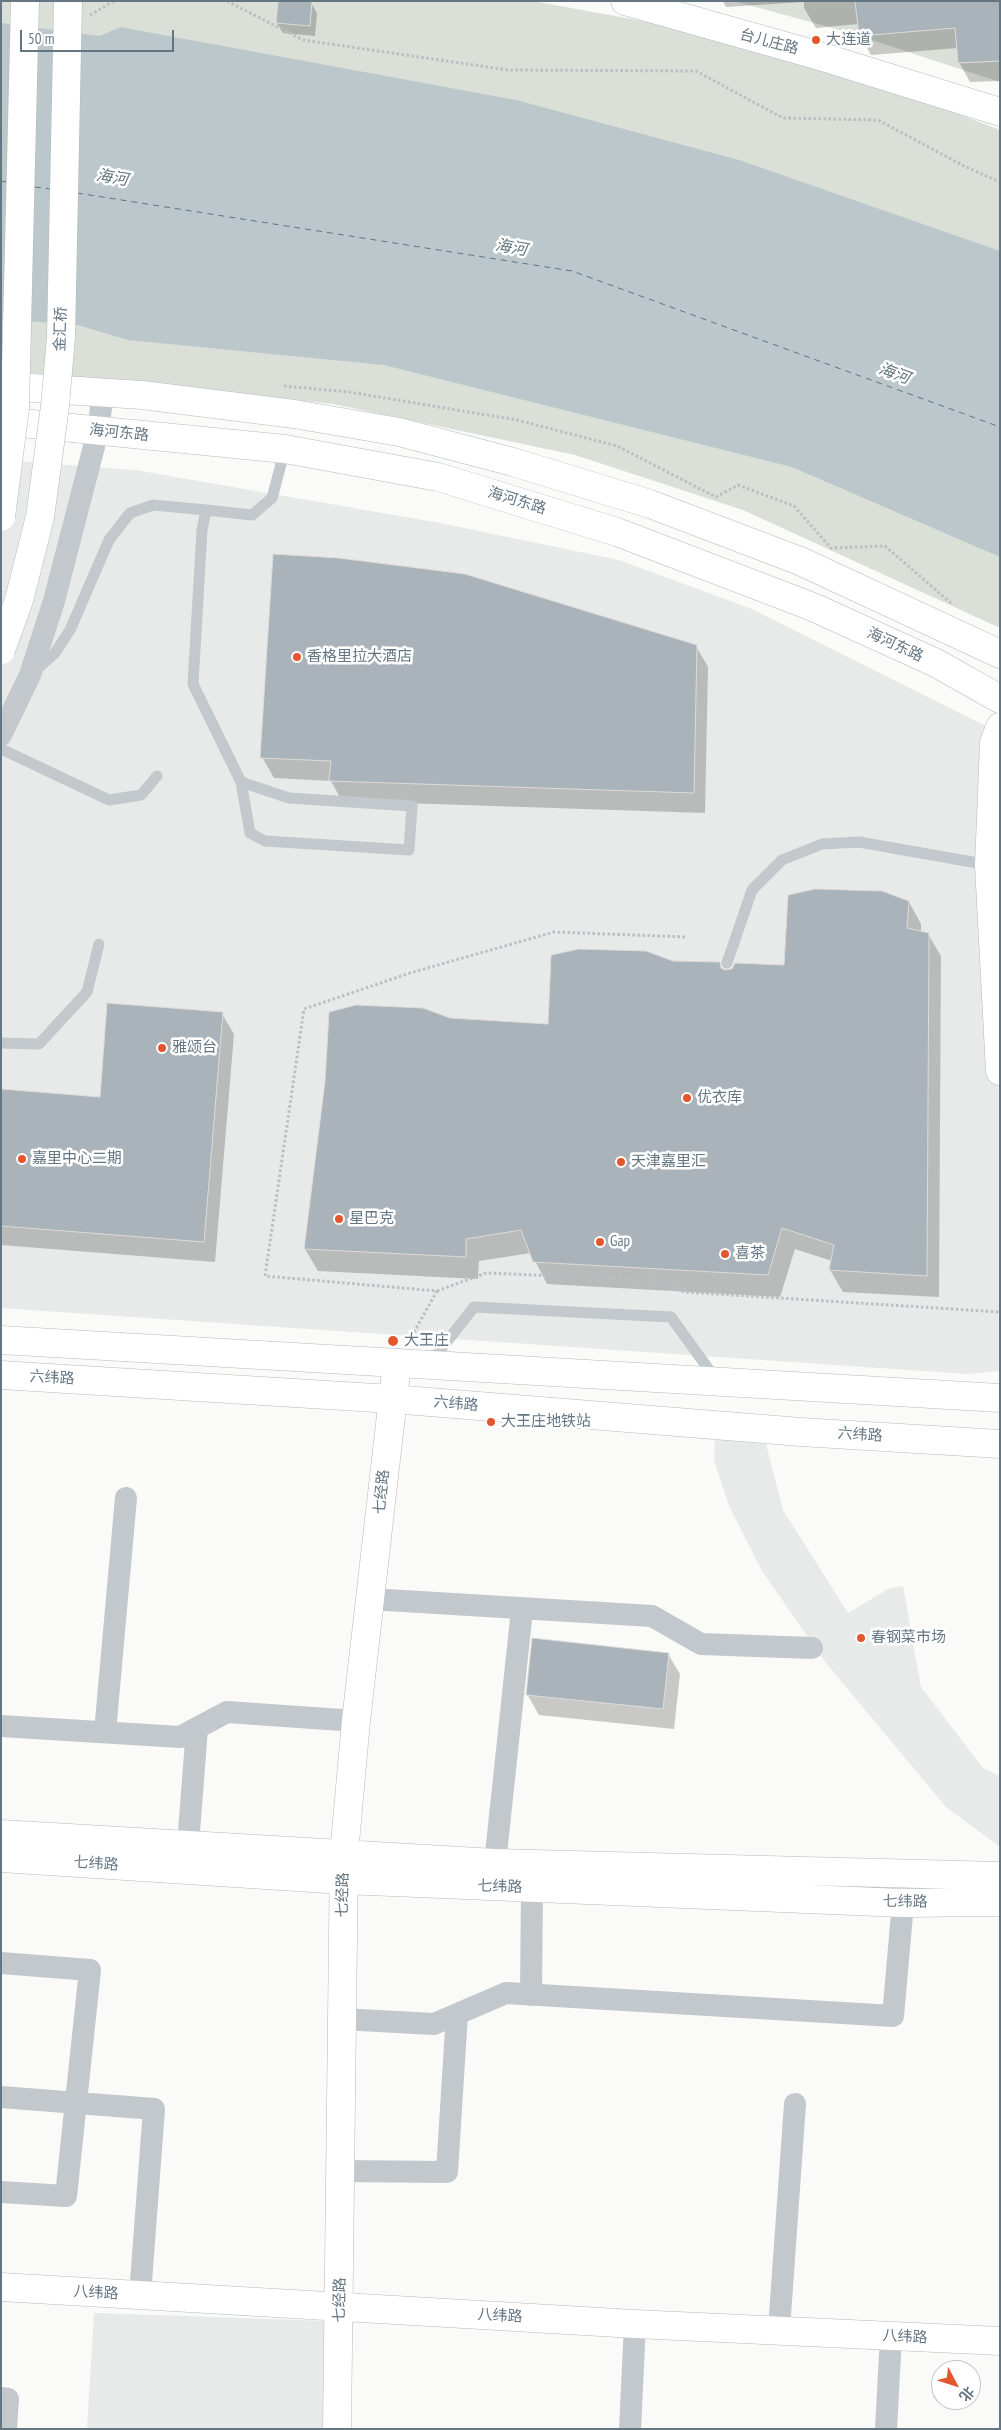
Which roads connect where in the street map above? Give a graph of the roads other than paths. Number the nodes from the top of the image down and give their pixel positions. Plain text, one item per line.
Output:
1 (25, 1) edge
2 (625, 1) edge
3 (662, 6) edge
4 (78, 8) edge
5 (1000, 112) edge
6 (1, 386) edge
7 (103, 392) junction
8 (1, 421) edge
9 (98, 431) junction
10 (285, 449) junction
11 (206, 510) junction
12 (1, 517) edge
13 (1, 650) edge
14 (1000, 654) edge
15 (30, 675) junction
16 (1000, 699) edge
17 (1000, 727) edge
18 (1, 735) edge
19 (1, 749) edge
20 (157, 776) dead end
21 (241, 782) junction
22 (989, 865) junction
23 (98, 944) dead end
24 (727, 963) dead end
25 (1, 1043) edge
26 (1000, 1071) edge
27 (1, 1340) edge
28 (397, 1363) junction
29 (429, 1365) junction
30 (1, 1375) edge
31 (716, 1380) junction
32 (1000, 1398) edge
33 (392, 1399) junction
34 (1000, 1444) edge
35 (126, 1498) dead end
36 (370, 1599) junction
37 (522, 1610) junction
38 (812, 1648) dead end
39 (356, 1720) junction
40 (1, 1726) edge
41 (197, 1728) junction
42 (105, 1732) junction
43 (1, 1834) edge
44 (188, 1845) junction
45 (1, 1858) edge
46 (495, 1863) junction
47 (344, 1867) junction
48 (1000, 1876) edge
49 (532, 1888) junction
50 (1000, 1902) edge
51 (903, 1903) junction
52 (1, 1963) edge
53 (531, 1995) junction
54 (457, 2014) junction
55 (342, 2019) junction
56 (1, 2097) edge
57 (76, 2103) junction
58 (795, 2104) dead end
59 (340, 2171) junction
60 (1, 2192) edge
61 (1, 2287) edge
62 (140, 2295) junction
63 (340, 2306) junction
64 (635, 2324) junction
65 (779, 2329) junction
66 (891, 2336) junction
67 (1000, 2341) edge
68 (1, 2398) edge
69 (6, 2429) edge
70 (337, 2429) edge
71 (630, 2429) edge
72 (886, 2429) edge

1 - 12 main road, bridge
2 - 3 main road, 台儿庄路
3 - 5 main road, 台儿庄路
4 - 13 main road, 金汇桥, bridge
6 - 7 main road
7 - 9 street
7 - 14 main road
8 - 9 main road, 海河东路
9 - 10 main road, 海河东路
9 - 15 street
10 - 11 lane
10 - 16 main road, 海河东路
11 - 15 lane
11 - 21 lane
15 - 18 street
17 - 22 main road
19 - 20 lane
21 - 21 lane
22 - 24 lane
22 - 26 main road
23 - 25 lane
27 - 28 main road
28 - 29 main road
28 - 33 main road, 七经路
29 - 31 main road
29 - 31 lane
30 - 33 main road, 六纬路
31 - 32 main road
33 - 34 main road, 六纬路
33 - 36 main road, 七经路
35 - 42 street
36 - 37 street
36 - 39 main road, 七经路
37 - 38 street
37 - 46 street
39 - 41 street
39 - 47 main road, 七经路
40 - 42 street
41 - 42 street
41 - 44 street
43 - 44 main road, 七纬路
44 - 47 main road, 七纬路
45 - 47 main road, 七纬路
46 - 47 main road, 七纬路
46 - 48 main road, 七纬路
47 - 49 main road, 七纬路
47 - 55 main road, 七经路
49 - 51 main road, 七纬路
49 - 53 street
50 - 51 main road, 七纬路
51 - 53 street
52 - 57 street
53 - 54 street
54 - 55 street
54 - 59 street
55 - 59 main road, 七经路
56 - 57 street
57 - 60 street
57 - 62 street
58 - 65 street
59 - 63 main road, 七经路
61 - 62 main road, 八纬路
62 - 63 main road, 八纬路
63 - 64 main road, 八纬路
63 - 70 main road, 七经路
64 - 65 main road, 八纬路
64 - 71 street
65 - 66 main road, 八纬路
66 - 67 main road, 八纬路
66 - 72 street
68 - 69 street

